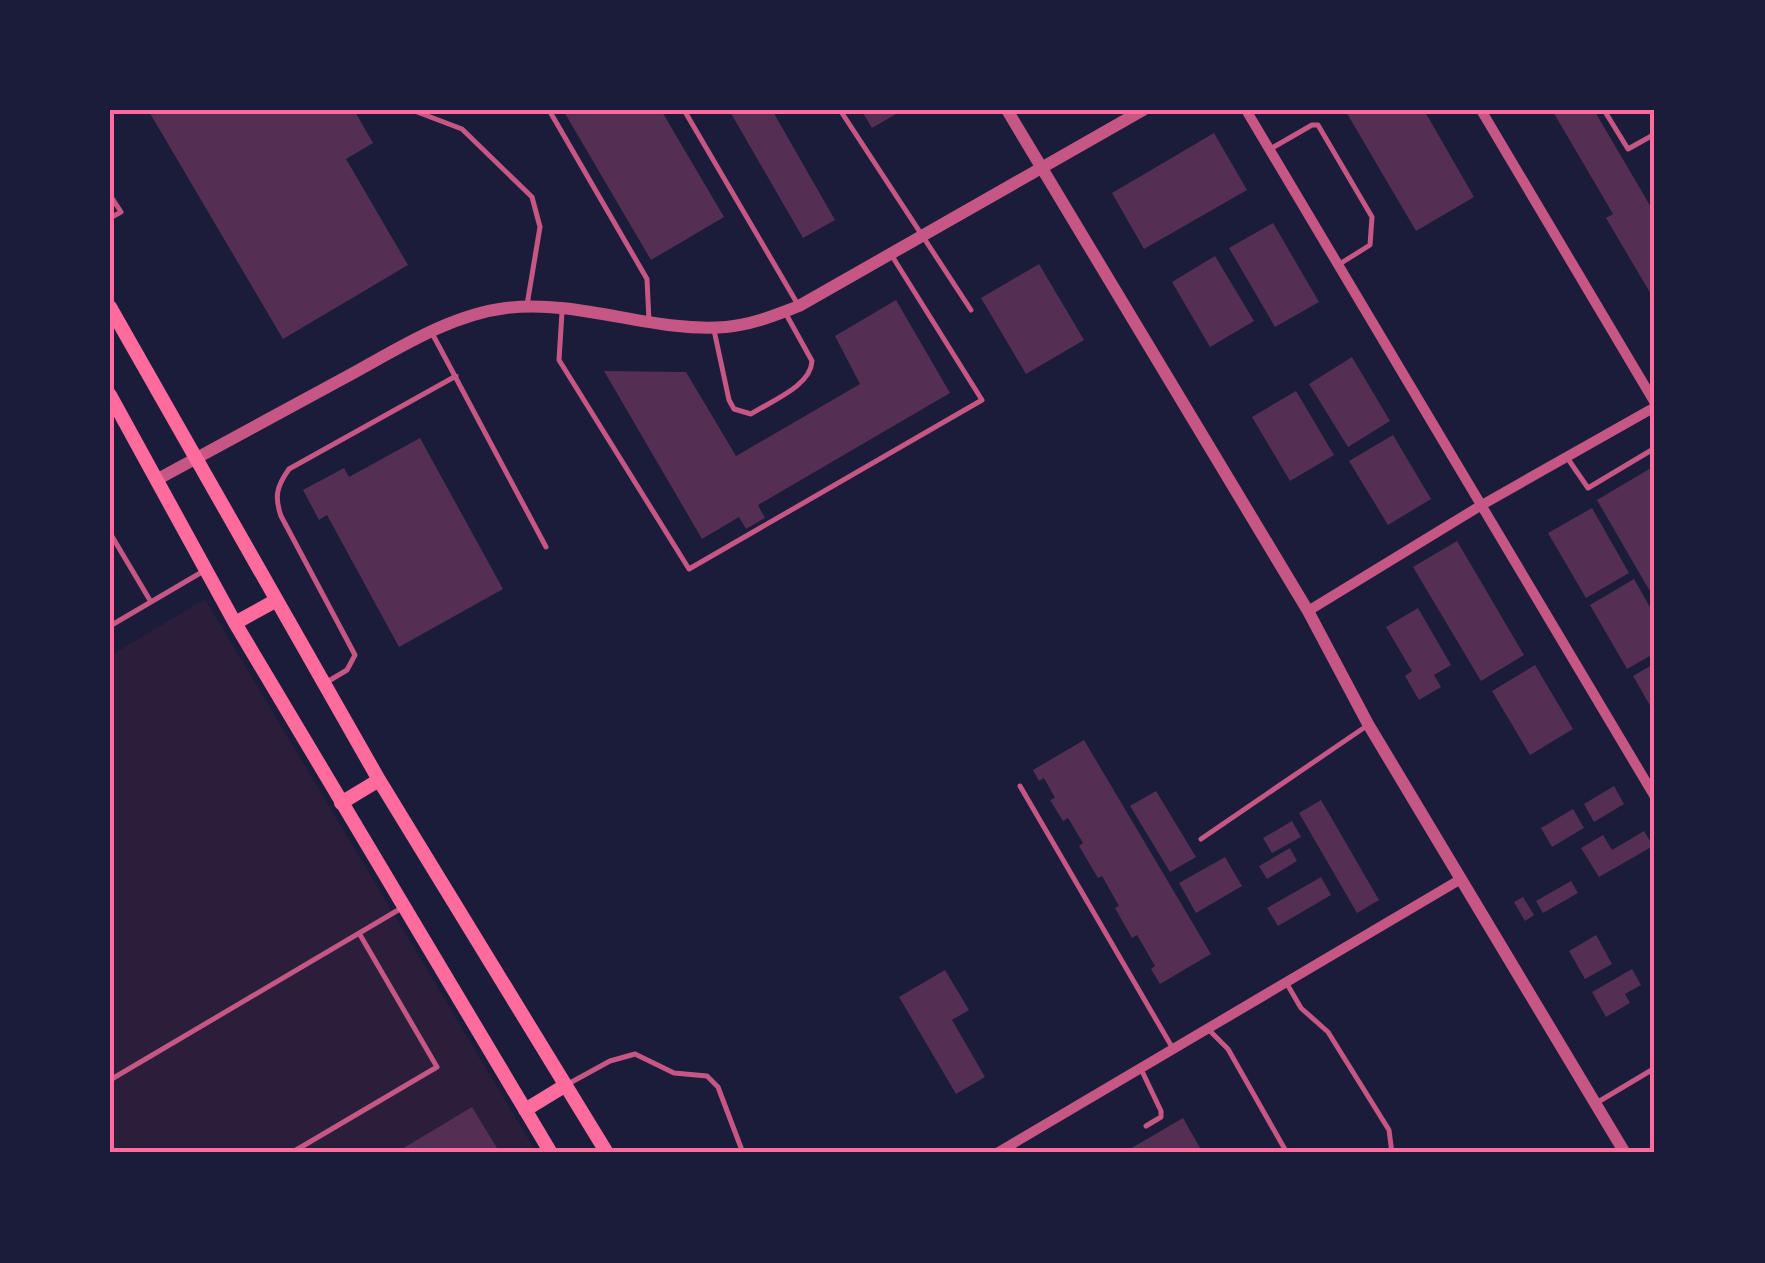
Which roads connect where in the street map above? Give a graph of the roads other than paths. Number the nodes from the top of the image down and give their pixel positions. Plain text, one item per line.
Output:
1 (412, 110) edge
2 (549, 110) edge
3 (684, 110) edge
4 (840, 110) edge
5 (1007, 110) edge
6 (1144, 110) edge
7 (1246, 110) edge
8 (1481, 110) edge
9 (1604, 110) edge
10 (1655, 134) edge
11 (1269, 150) junction
12 (1042, 168) junction
13 (110, 195) edge
14 (110, 218) edge
15 (920, 234) junction
16 (890, 253) junction
17 (1338, 266) junction
18 (527, 306) junction
19 (562, 306) junction
20 (799, 306) junction
21 (110, 307) edge
22 (971, 310) dead end
23 (785, 312) junction
24 (649, 322) junction
25 (714, 327) junction
26 (432, 332) junction
27 (456, 376) junction
28 (110, 394) edge
29 (1655, 405) edge
30 (1655, 448) edge
31 (1567, 456) junction
32 (198, 458) junction
33 (158, 479) junction
34 (1480, 506) junction
35 (110, 533) edge
36 (546, 547) dead end
37 (206, 570) junction
38 (275, 601) junction
39 (150, 602) junction
40 (1308, 611) junction
41 (235, 623) junction
42 (110, 626) edge
43 (323, 684) junction
44 (1368, 724) junction
45 (379, 780) junction
46 (1020, 786) dead end
47 (1655, 797) edge
48 (341, 803) junction
49 (1201, 839) dead end
50 (1461, 879) junction
51 (404, 906) junction
52 (359, 932) junction
53 (1286, 982) junction
54 (1208, 1029) junction
55 (1174, 1050) junction
56 (1655, 1068) edge
57 (1141, 1069) junction
58 (110, 1080) edge
59 (566, 1085) junction
60 (1596, 1104) junction
61 (524, 1110) junction
62 (1146, 1126) dead end
63 (291, 1153) edge
64 (550, 1153) edge
65 (607, 1153) edge
66 (742, 1153) edge
67 (997, 1153) edge
68 (1287, 1153) edge
69 (1392, 1153) edge
70 (1625, 1153) edge

1 - 18 lane
2 - 24 lane
3 - 20 lane
4 - 15 lane
5 - 12 street
6 - 12 street
7 - 11 street
8 - 29 street
9 - 10 lane
11 - 17 street
11 - 17 lane
12 - 15 street
12 - 40 street
13 - 14 lane
15 - 16 street
15 - 22 lane
16 - 19 lane
16 - 20 street
17 - 34 street
18 - 19 street
18 - 26 street
19 - 24 street
20 - 23 street
21 - 32 main road
23 - 25 street
23 - 25 lane
24 - 25 street
26 - 27 lane
26 - 32 street
27 - 36 lane
27 - 43 lane
28 - 33 main road
29 - 31 street
30 - 31 lane
31 - 34 street
32 - 33 street
32 - 38 main road
33 - 37 main road
34 - 40 street
34 - 47 street
35 - 39 lane
37 - 39 lane
37 - 41 main road
38 - 41 main road
38 - 43 main road
39 - 42 lane
40 - 44 street
41 - 48 main road
43 - 45 main road
44 - 49 lane
44 - 50 street
45 - 48 main road
45 - 59 main road
46 - 55 lane
48 - 51 main road
50 - 53 street
50 - 60 street
51 - 52 lane
51 - 61 main road
52 - 58 lane
52 - 63 lane
53 - 54 street
53 - 69 lane
54 - 55 street
54 - 68 lane
55 - 57 street
56 - 60 lane
57 - 62 lane
57 - 67 street
59 - 61 main road
59 - 65 main road
59 - 66 lane
60 - 70 street
61 - 64 main road

